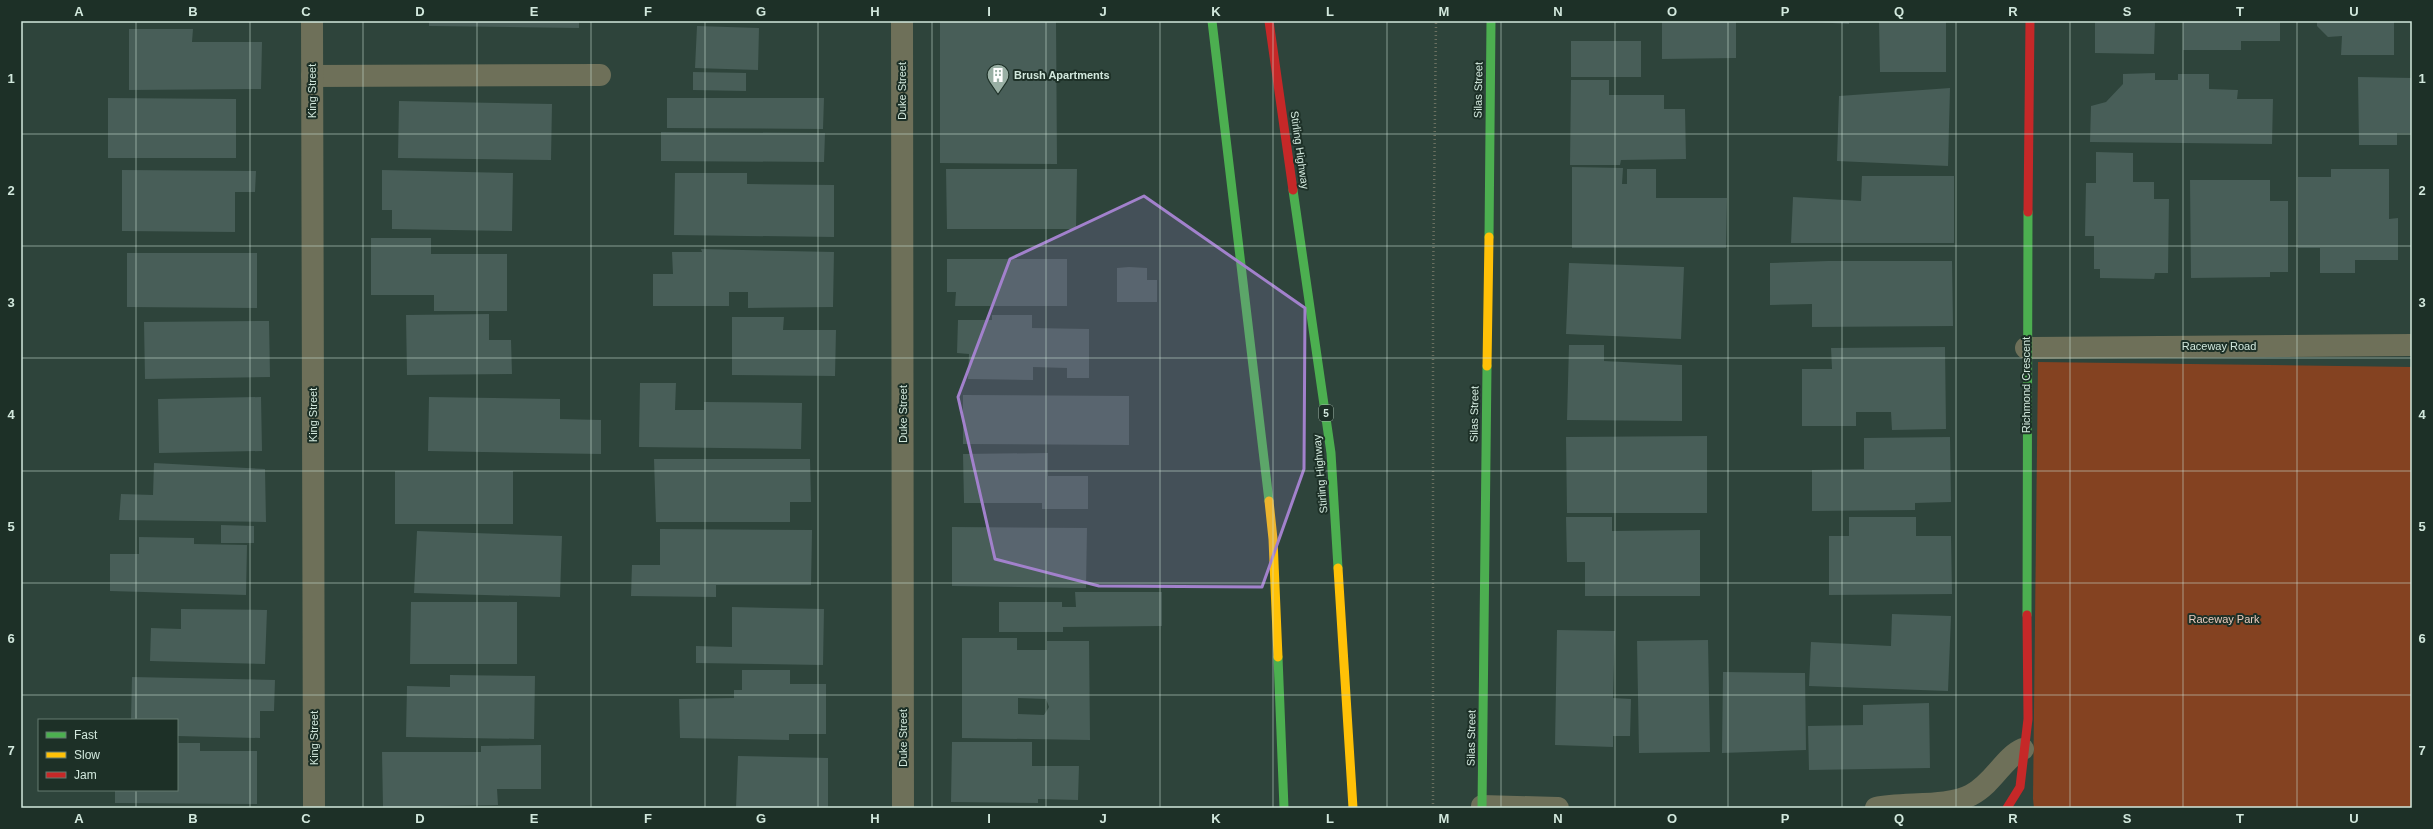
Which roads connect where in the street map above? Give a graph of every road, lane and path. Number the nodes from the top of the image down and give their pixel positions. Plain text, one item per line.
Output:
1 (312, 21) edge
2 (902, 21) edge
3 (1212, 21) edge
4 (1269, 21) edge
5 (1436, 21) edge
6 (1491, 21) edge
7 (2030, 21) edge
8 (600, 75) dead end
9 (312, 76) junction
10 (2412, 345) edge
11 (2026, 348) junction
12 (2023, 749) junction
13 (1482, 807) edge
14 (314, 808) edge
15 (903, 808) edge
16 (1284, 808) edge
17 (1353, 808) edge
18 (1433, 808) edge
19 (1558, 808) edge
20 (1876, 808) edge
21 (2007, 808) edge

1 - 9 street, King Street
2 - 15 street, Duke Street
3 - 16 main road
4 - 17 main road, Stirling Highway / 5
5 - 18 path
6 - 13 main road, Silas Street
7 - 11 main road, Richmond Crescent
8 - 9 street
9 - 14 street, King Street
10 - 11 street, Raceway Road
11 - 12 main road, Richmond Crescent
12 - 20 street
12 - 21 main road, Richmond Crescent
13 - 19 street

